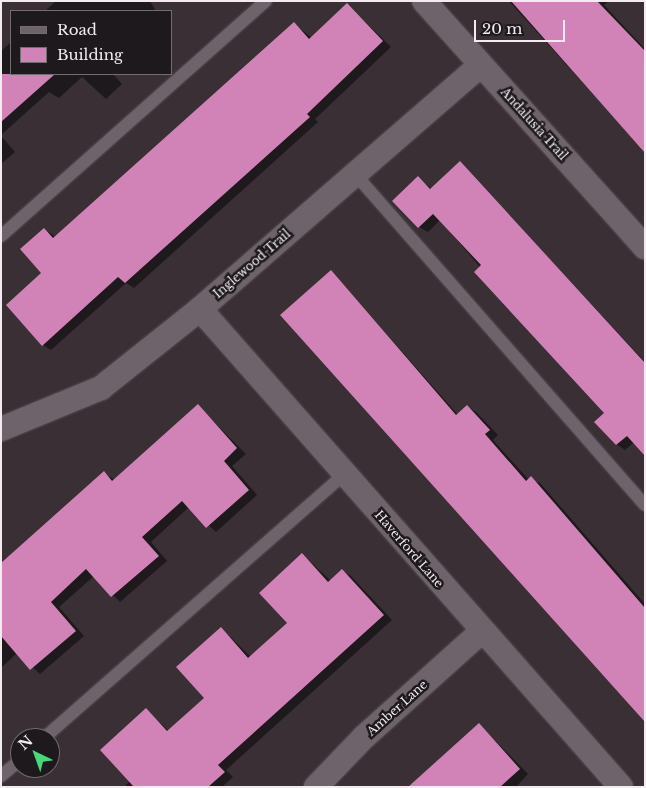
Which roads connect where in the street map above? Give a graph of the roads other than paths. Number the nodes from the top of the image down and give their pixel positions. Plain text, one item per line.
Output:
1 (266, 1) edge
2 (424, 1) edge
3 (482, 65) junction
4 (355, 174) junction
5 (1, 236) edge
6 (645, 247) edge
7 (200, 309) junction
8 (1, 429) edge
9 (344, 474) junction
10 (645, 506) edge
11 (481, 632) junction
12 (55, 728) edge
13 (316, 787) edge
14 (621, 787) edge

1 - 5 lane
2 - 3 street, Andalusia Trail
3 - 4 street, Inglewood Trail
3 - 6 street, Andalusia Trail
4 - 7 street, Inglewood Trail
4 - 10 lane
7 - 8 street, Inglewood Trail
7 - 9 street, Haverford Lane
9 - 11 street, Haverford Lane
9 - 12 lane
11 - 13 street, Amber Lane
11 - 14 street, Haverford Lane

